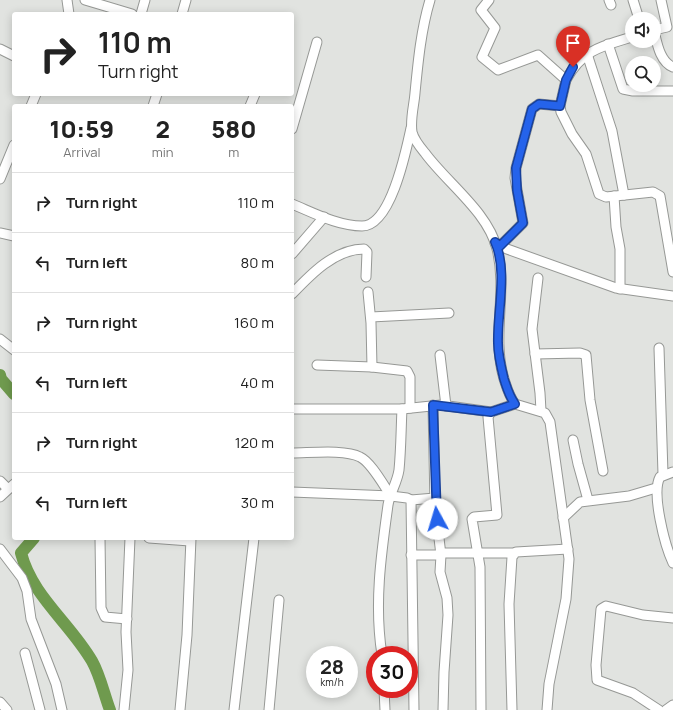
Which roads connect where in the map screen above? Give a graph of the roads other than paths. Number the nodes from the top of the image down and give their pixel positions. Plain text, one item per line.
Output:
1 (66, 0) edge
2 (85, 0) edge
3 (145, 0) edge
4 (186, 0) edge
5 (430, 0) edge
6 (488, 0) edge
7 (633, 0) edge
8 (661, 0) edge
9 (69, 12) edge
10 (125, 12) edge
11 (142, 12) edge
12 (183, 12) edge
13 (637, 12) edge
14 (670, 26) edge
15 (625, 39) edge
16 (317, 42) dead end
17 (608, 44) junction
18 (659, 48) edge
19 (0, 49) edge
20 (587, 54) junction
21 (12, 55) edge
22 (673, 67) edge
23 (566, 80) junction
24 (673, 92) edge
25 (560, 106) junction
26 (294, 122) edge
27 (411, 125) junction
28 (12, 150) edge
29 (0, 179) edge
30 (624, 195) junction
31 (614, 196) junction
32 (294, 205) edge
33 (324, 217) junction
34 (0, 233) edge
35 (12, 236) edge
36 (670, 236) edge
37 (497, 245) junction
38 (294, 252) edge
39 (673, 272) edge
40 (366, 277) dead end
41 (538, 278) dead end
42 (620, 289) junction
43 (294, 292) edge
44 (368, 292) dead end
45 (673, 296) edge
46 (449, 313) dead end
47 (371, 317) junction
48 (0, 339) edge
49 (12, 348) edge
50 (659, 348) dead end
51 (535, 354) junction
52 (440, 355) dead end
53 (317, 365) dead end
54 (372, 367) junction
55 (515, 404) junction
56 (433, 405) junction
57 (446, 406) junction
58 (406, 408) junction
59 (294, 409) edge
60 (540, 411) junction
61 (491, 412) junction
62 (574, 440) dead end
63 (294, 453) edge
64 (603, 471) dead end
65 (673, 472) edge
66 (663, 474) junction
67 (0, 481) edge
68 (11, 487) edge
69 (656, 488) junction
70 (294, 492) edge
71 (0, 496) edge
72 (391, 496) junction
73 (435, 498) junction
74 (411, 500) junction
75 (588, 500) junction
76 (563, 518) junction
77 (100, 540) edge
78 (130, 540) edge
79 (190, 540) edge
80 (254, 540) edge
81 (0, 549) edge
82 (568, 549) junction
83 (513, 553) junction
84 (477, 554) junction
85 (411, 555) junction
86 (441, 555) junction
87 (673, 564) edge
88 (279, 600) dead end
89 (673, 618) edge
90 (127, 619) junction
91 (381, 646) edge
92 (25, 653) dead end
93 (384, 698) edge
94 (0, 702) edge
95 (673, 705) edge
96 (7, 710) edge
97 (40, 710) edge
98 (62, 710) edge
99 (124, 710) edge
100 (180, 710) edge
101 (234, 710) edge
102 (270, 710) edge
103 (385, 710) edge
104 (414, 710) edge
105 (443, 710) edge
106 (481, 710) edge
107 (512, 710) edge
108 (547, 710) edge
109 (659, 710) edge
110 (666, 710) edge

1 - 9 street
2 - 10 street
3 - 11 street
4 - 12 street
5 - 27 street
6 - 23 street
7 - 13 street
8 - 14 street
15 - 17 street
16 - 26 street
17 - 20 street
17 - 24 street
18 - 22 street
19 - 21 street
20 - 23 street
20 - 30 street
23 - 25 street
25 - 31 street
25 - 37 street
27 - 33 street
27 - 37 street
28 - 29 street
30 - 31 street
30 - 36 street
31 - 42 street
32 - 33 street
33 - 38 street
34 - 35 street
36 - 39 street
37 - 42 street
37 - 55 street
40 - 43 street
41 - 51 street
42 - 45 street
44 - 47 street
46 - 47 street
47 - 54 street
48 - 49 street
50 - 66 street
51 - 60 street
51 - 64 street
52 - 57 street
53 - 54 street
54 - 58 street
55 - 60 street
55 - 61 street
56 - 57 street
56 - 58 street
56 - 73 street
57 - 61 street
58 - 59 street
58 - 72 street
60 - 76 street
61 - 84 street
62 - 75 street
63 - 72 street
65 - 66 street
66 - 69 street
67 - 68 street
68 - 71 street
69 - 75 street
69 - 87 street
70 - 72 street
72 - 74 street
72 - 91 street
73 - 74 street
73 - 86 street
74 - 85 street
75 - 76 street
76 - 82 street
77 - 90 street
78 - 90 street
79 - 100 street
80 - 101 street
81 - 98 street
82 - 83 street
82 - 108 street
83 - 84 street
83 - 107 street
84 - 86 street
84 - 106 street
85 - 86 street
85 - 104 street
86 - 105 street
88 - 102 street
89 - 109 street
90 - 99 street
92 - 97 street
93 - 103 street
94 - 96 street
95 - 110 street

